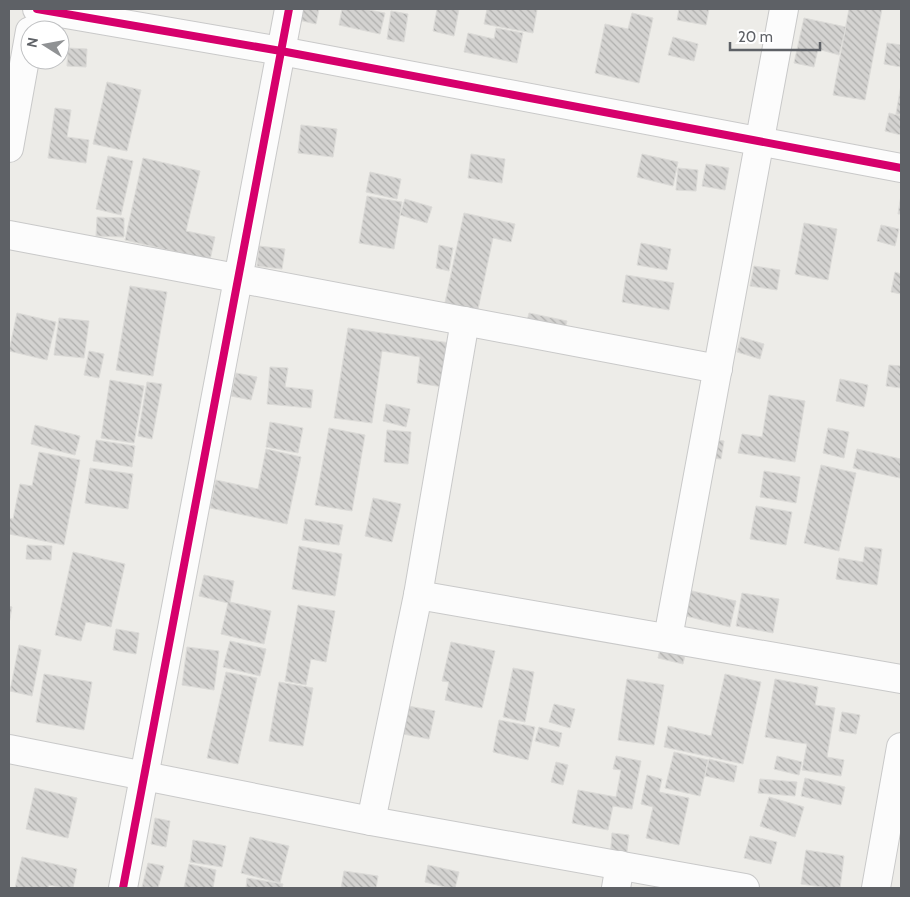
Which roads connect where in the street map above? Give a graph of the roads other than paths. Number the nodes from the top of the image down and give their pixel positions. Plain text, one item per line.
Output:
1 (36, 9) edge
2 (289, 9) edge
3 (784, 9) edge
4 (281, 51) junction
5 (23, 70) edge
6 (760, 142) junction
7 (9, 148) edge
8 (901, 168) edge
9 (9, 236) edge
10 (238, 278) junction
11 (465, 321) junction
12 (718, 369) junction
13 (418, 595) junction
14 (668, 638) junction
15 (901, 679) edge
16 (901, 746) edge
17 (9, 749) edge
18 (144, 776) junction
19 (371, 821) junction
20 (618, 877) edge
21 (122, 888) edge
22 (745, 888) edge
23 (876, 888) edge

1 - 4 street
2 - 4 street
3 - 6 street
4 - 6 street
4 - 10 street
5 - 7 street
6 - 8 street
6 - 12 street
9 - 10 street
10 - 11 street
10 - 18 street
11 - 12 street
11 - 13 street
12 - 14 street
13 - 14 street
13 - 19 street
14 - 15 street
16 - 23 street
17 - 18 street
18 - 19 street
18 - 21 street
19 - 20 street
20 - 22 street

